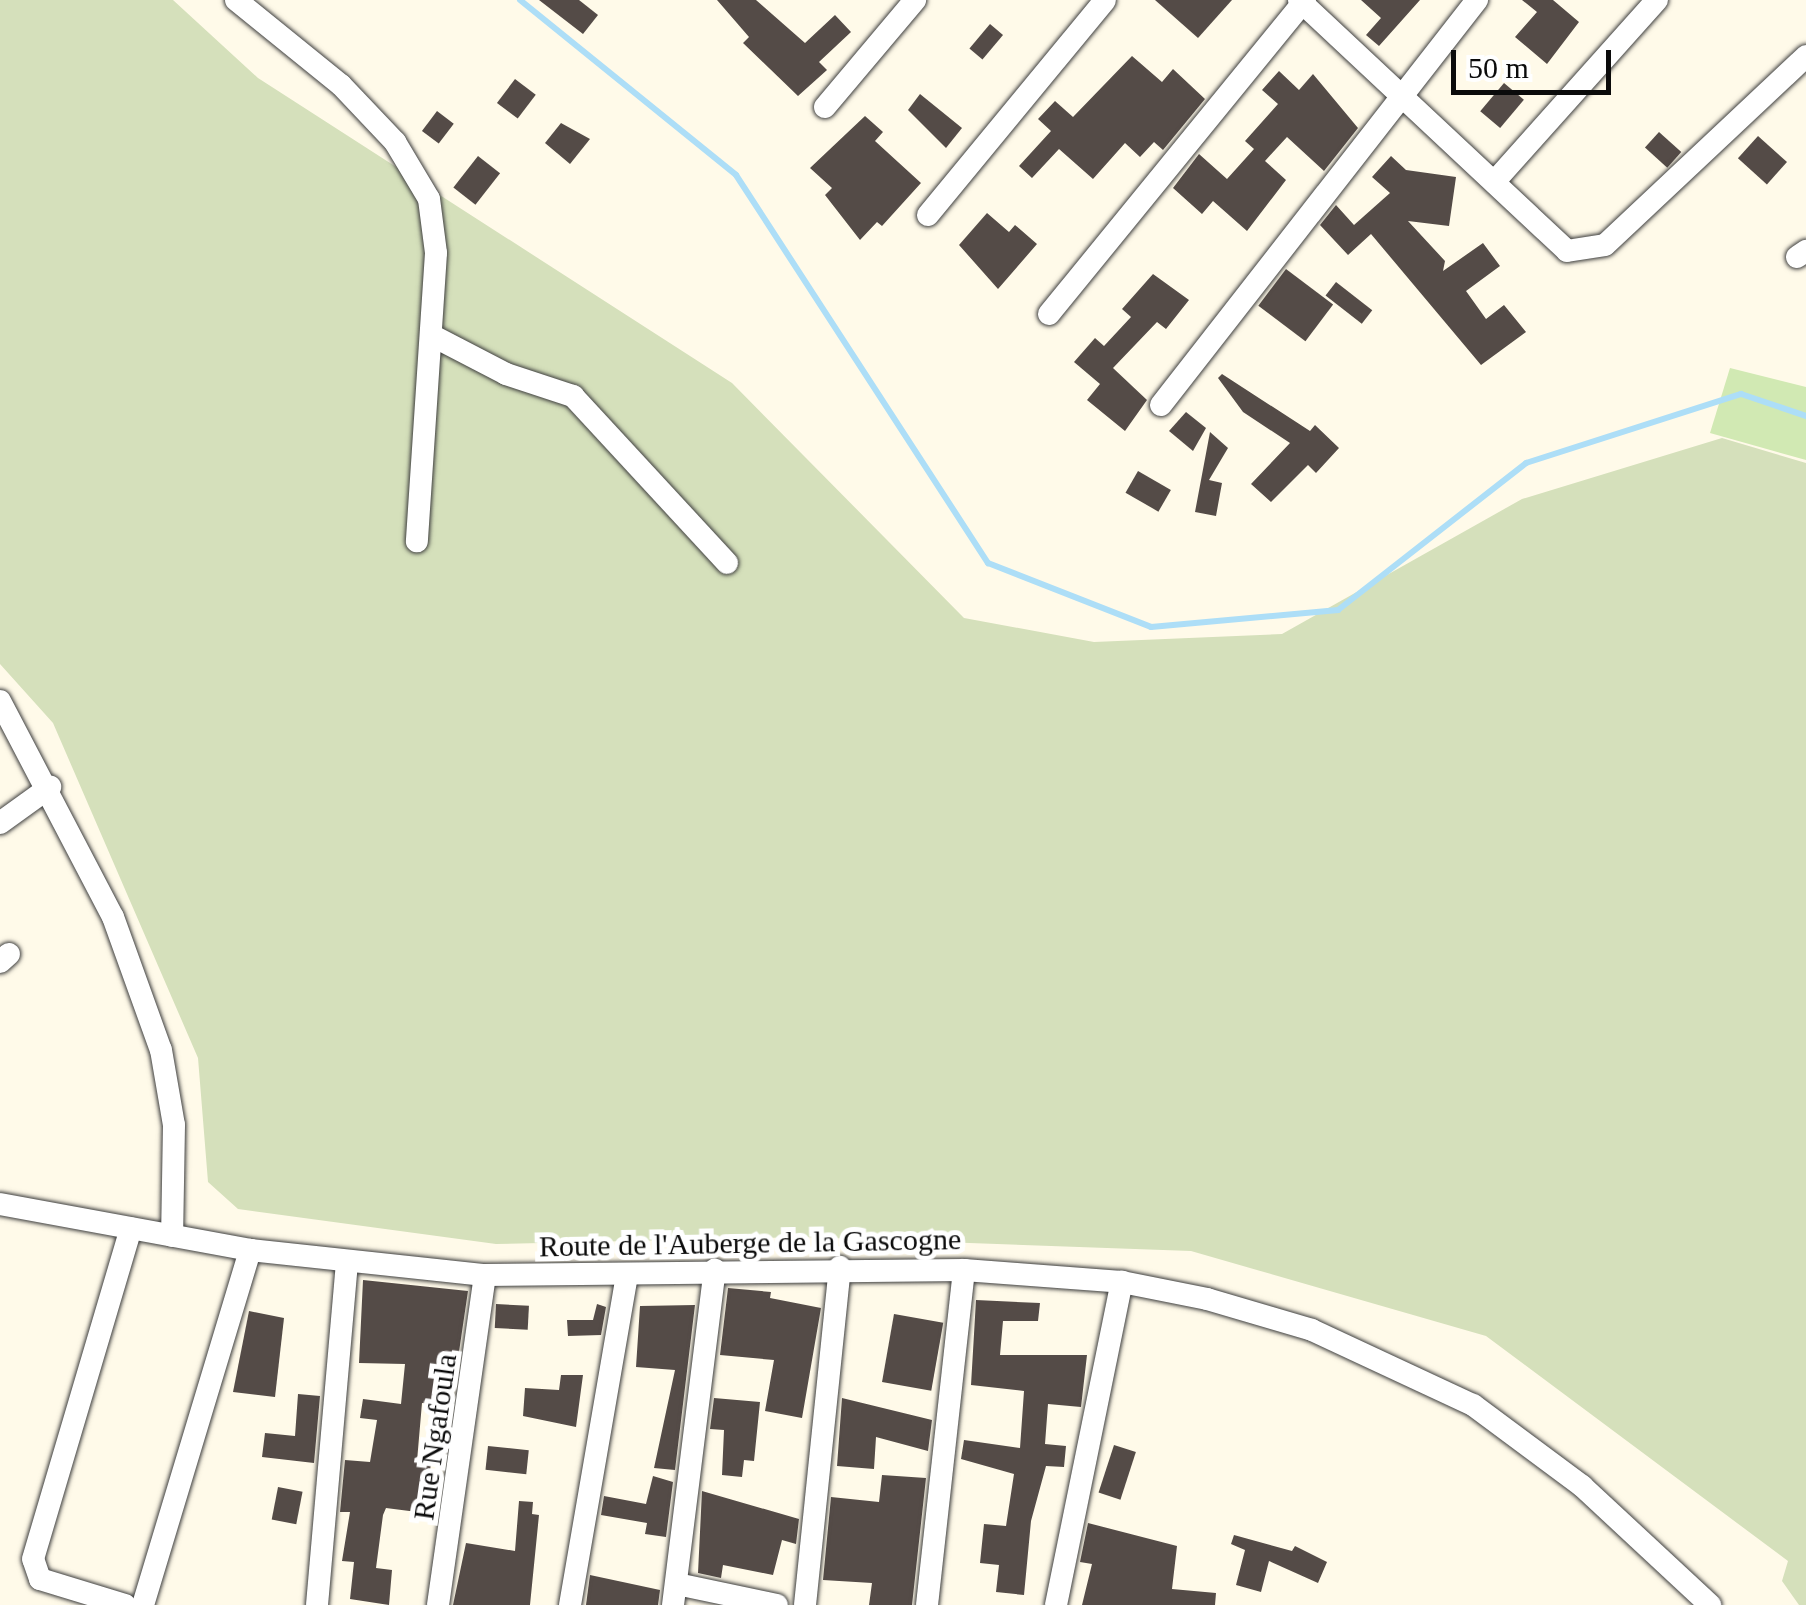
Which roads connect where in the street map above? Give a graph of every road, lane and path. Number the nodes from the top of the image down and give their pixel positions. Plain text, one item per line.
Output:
1 (236, 0) edge
2 (915, 0) edge
3 (1104, 0) edge
4 (1476, 0) edge
5 (1657, 0) edge
6 (1302, 1) edge
7 (1806, 56) edge
8 (1402, 95) junction
9 (825, 107) dead end
10 (1494, 181) junction
11 (928, 215) dead end
12 (1049, 314) dead end
13 (433, 336) junction
14 (1161, 404) dead end
15 (417, 542) dead end
16 (728, 563) dead end
17 (0, 701) edge
18 (50, 787) junction
19 (0, 824) edge
20 (0, 1204) edge
21 (131, 1228) junction
22 (172, 1236) junction
23 (250, 1250) junction
24 (346, 1264) junction
25 (840, 1267) junction
26 (715, 1270) junction
27 (964, 1270) junction
28 (485, 1275) junction
29 (628, 1275) junction
30 (1122, 1282) junction
31 (675, 1595) edge
32 (125, 1605) edge
33 (143, 1605) edge
34 (318, 1605) edge
35 (438, 1605) edge
36 (570, 1605) edge
37 (778, 1605) edge
38 (804, 1605) edge
39 (927, 1605) edge
40 (1056, 1605) edge
41 (1710, 1605) edge

1 - 13 street
2 - 9 street
3 - 11 street
4 - 8 street
5 - 10 street
6 - 8 street
6 - 12 street
7 - 10 street
8 - 10 street
8 - 14 street
13 - 15 street
13 - 16 street
17 - 18 street
18 - 19 street
18 - 22 street
20 - 21 street, Route de l'Auberge de la Gascogne
21 - 22 street, Route de l'Auberge de la Gascogne
21 - 32 street
22 - 23 street, Route de l'Auberge de la Gascogne
23 - 24 street, Route de l'Auberge de la Gascogne
23 - 33 street
24 - 28 street, Route de l'Auberge de la Gascogne
24 - 34 street
25 - 26 street, Route de l'Auberge de la Gascogne
25 - 27 street, Route de l'Auberge de la Gascogne
25 - 38 street
26 - 29 street, Route de l'Auberge de la Gascogne
26 - 31 street
27 - 30 street, Route de l'Auberge de la Gascogne
27 - 39 street
28 - 29 street, Route de l'Auberge de la Gascogne
28 - 35 street, Rue Ngafoula
29 - 36 street
30 - 40 street
30 - 41 street, Route de l'Auberge de la Gascogne
31 - 37 street

